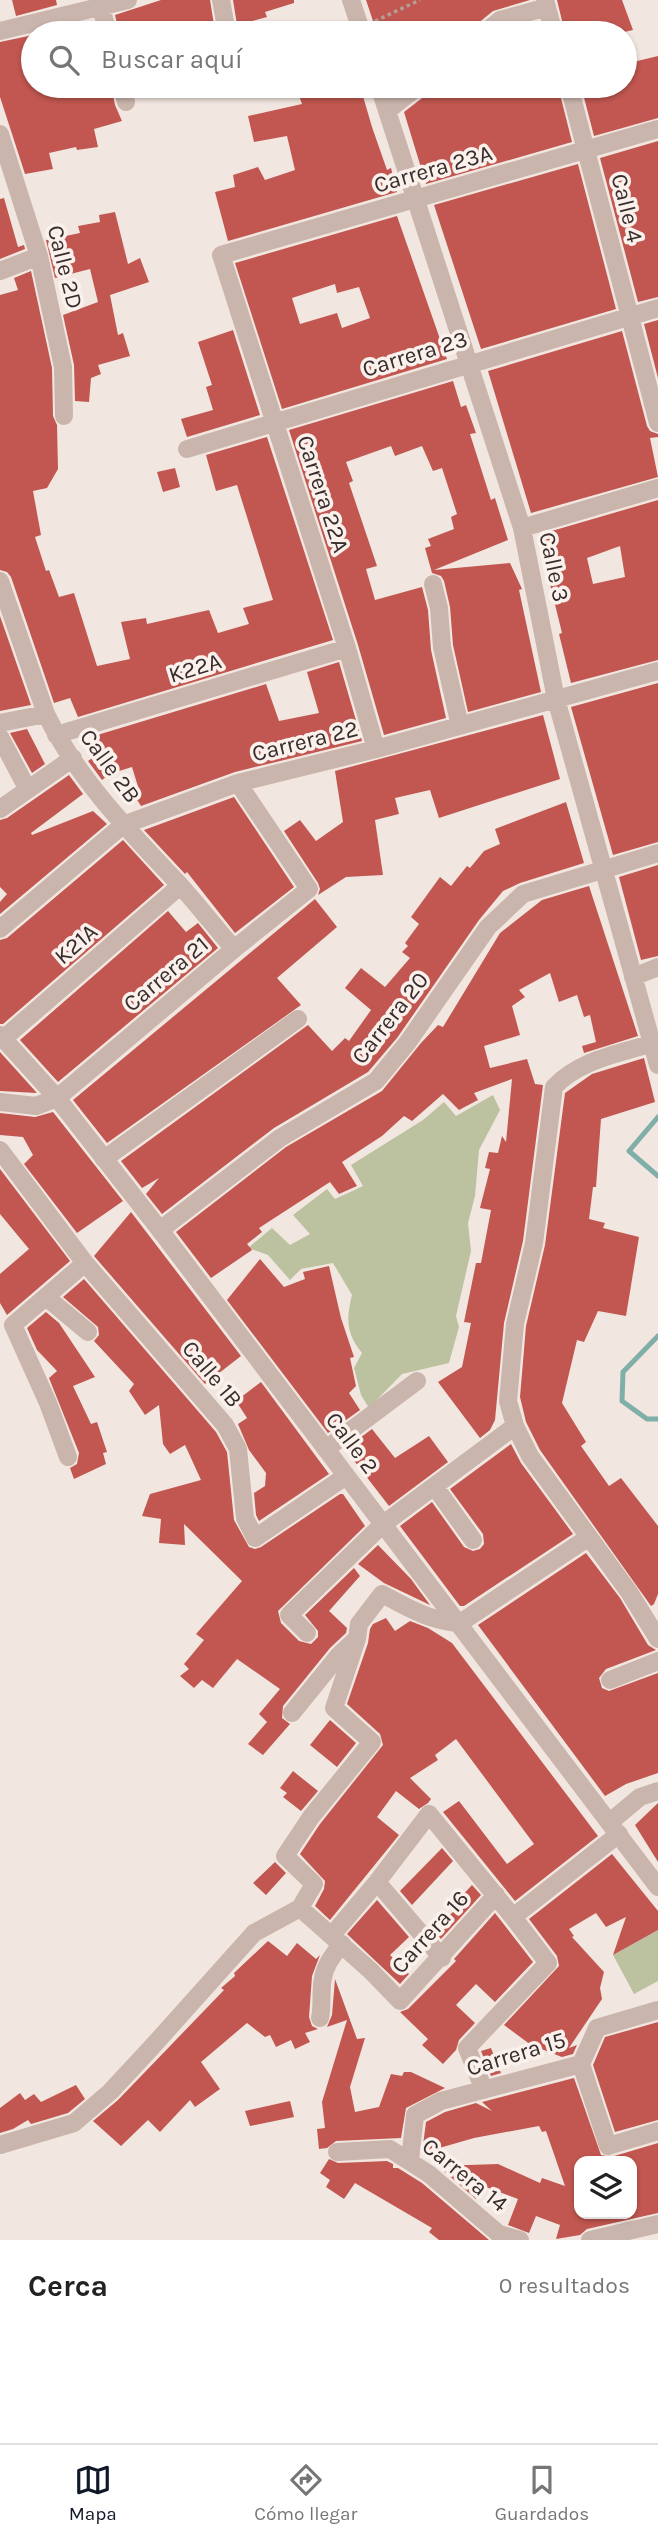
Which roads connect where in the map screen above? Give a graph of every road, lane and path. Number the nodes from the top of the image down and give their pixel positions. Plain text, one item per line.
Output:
1 (128, 0) edge
2 (220, 0) edge
3 (351, 0) edge
4 (420, 0) edge
5 (546, 3) edge
6 (100, 4) edge
7 (37, 21) edge
8 (105, 21) edge
9 (224, 21) edge
10 (358, 21) edge
11 (380, 21) edge
12 (499, 21) edge
13 (551, 21) edge
14 (21, 25) edge
15 (0, 31) edge
16 (383, 98) edge
17 (404, 98) edge
18 (572, 98) edge
19 (387, 111) junction
20 (658, 130) edge
21 (0, 134) edge
22 (587, 150) junction
23 (416, 199) junction
24 (221, 255) joint
25 (39, 256) junction
26 (0, 271) edge
27 (658, 308) edge
28 (629, 317) junction
29 (467, 364) junction
30 (64, 416) dead end
31 (273, 422) junction
32 (658, 423) edge
33 (187, 449) dead end
34 (658, 488) edge
35 (522, 528) junction
36 (433, 584) dead end
37 (1, 589) edge
38 (347, 648) junction
39 (658, 671) edge
40 (556, 699) junction
41 (46, 714) junction
42 (0, 723) edge
43 (460, 726) junction
44 (56, 735) junction
45 (0, 737) edge
46 (376, 749) junction
47 (73, 758) junction
48 (238, 783) junction
49 (27, 788) junction
50 (0, 809) edge
51 (123, 825) junction
52 (658, 853) edge
53 (603, 868) junction
54 (180, 886) junction
55 (0, 929) edge
56 (234, 948) junction
57 (658, 967) edge
58 (633, 977) junction
59 (299, 1019) dead end
60 (1, 1037) edge
61 (653, 1044) junction
62 (658, 1065) edge
63 (57, 1098) junction
64 (0, 1101) edge
65 (0, 1150) edge
66 (104, 1159) junction
67 (160, 1230) junction
68 (85, 1262) junction
69 (46, 1297) junction
70 (88, 1332) dead end
71 (416, 1381) dead end
72 (515, 1426) junction
73 (326, 1449) junction
74 (68, 1457) dead end
75 (346, 1476) junction
76 (435, 1487) junction
77 (382, 1525) junction
78 (589, 1537) junction
79 (473, 1540) dead end
80 (460, 1623) junction
81 (307, 1633) dead end
82 (357, 1639) junction
83 (658, 1639) edge
84 (658, 1661) edge
85 (610, 1680) dead end
86 (292, 1713) dead end
87 (658, 1791) edge
88 (614, 1828) junction
89 (377, 1882) junction
90 (658, 1886) edge
91 (496, 1895) junction
92 (300, 1908) junction
93 (513, 1917) junction
94 (337, 1939) junction
95 (442, 1958) junction
96 (658, 2010) edge
97 (320, 2018) dead end
98 (580, 2064) junction
99 (484, 2090) junction
100 (658, 2131) edge
101 (0, 2145) edge
102 (337, 2152) dead end
103 (410, 2160) junction
104 (658, 2224) edge
105 (499, 2238) edge
106 (520, 2240) edge
107 (590, 2240) edge

1 - 6 street
2 - 9 street
3 - 10 street
4 - 11 path
5 - 12 street
5 - 13 street
6 - 7 street
6 - 8 street
14 - 15 street
16 - 19 street, Calle 3
17 - 19 street
18 - 22 street, Calle 4
19 - 23 street, Calle 3
20 - 22 street, Carrera 23A
21 - 25 street, Calle 2D
22 - 23 street, Carrera 23A
22 - 28 street, Calle 4
23 - 24 street, Carrera 23A
23 - 29 street, Calle 3
24 - 31 street, Carrera 22A
25 - 26 street
25 - 30 street, Calle 2D
27 - 28 street, Carrera 23
28 - 29 street, Carrera 23
28 - 32 street, Calle 4
29 - 31 street, Carrera 23
29 - 35 street, Calle 3
31 - 33 street, Carrera 23
31 - 38 street, Carrera 22A
34 - 35 street
35 - 40 street, Calle 3
36 - 43 street
37 - 41 street, Calle 2B
38 - 44 street, K22A
38 - 46 street, Carrera 22A
39 - 40 street, Carrera 22
40 - 43 street, Carrera 22
40 - 53 street, Calle 3
41 - 42 street
41 - 44 street, Calle 2B
43 - 46 street, Carrera 22
44 - 47 street, Calle 2B
45 - 49 street
46 - 48 street, Carrera 22
47 - 49 street
47 - 51 street, Calle 2B
48 - 51 street, Carrera 22
48 - 56 street, Carrera 21
49 - 50 street
51 - 54 street, Calle 2B
51 - 55 street, Carrera 22
52 - 53 street, Carrera 20
53 - 58 street, Calle 3
53 - 67 street, Carrera 20
54 - 56 street, Calle 2B
54 - 60 street, K21A
56 - 63 street, Carrera 21
57 - 58 street
58 - 61 street, Calle 3
59 - 66 street
60 - 63 street, Calle 2
61 - 62 street, Calle 3
61 - 72 street
63 - 64 street
63 - 66 street, Calle 2
65 - 68 street
66 - 67 street, Calle 2
67 - 73 street, Calle 2
68 - 69 street
68 - 75 street, Calle 1B
69 - 70 street
69 - 74 street
71 - 73 street
72 - 76 street
72 - 78 street
73 - 75 street, Calle 2
75 - 77 street, Calle 2
76 - 77 street
76 - 79 street
77 - 80 street, Calle 2
77 - 81 street
78 - 80 street
78 - 83 street
80 - 82 street
80 - 88 street, Calle 2
82 - 86 street
82 - 92 street
84 - 85 street
87 - 88 street
88 - 90 street, Calle 2
88 - 93 street
89 - 91 street
89 - 94 street
89 - 95 street
91 - 93 street
91 - 95 street, Carrera 16
92 - 94 street
92 - 101 street
93 - 99 street
94 - 95 street, Carrera 16
94 - 97 street
96 - 98 street, Carrera 15
98 - 99 street, Carrera 15
98 - 100 street
99 - 103 street, Carrera 15
102 - 103 street, Carrera 14
103 - 105 street, Carrera 14
104 - 107 street
105 - 106 street, Carrera 14

